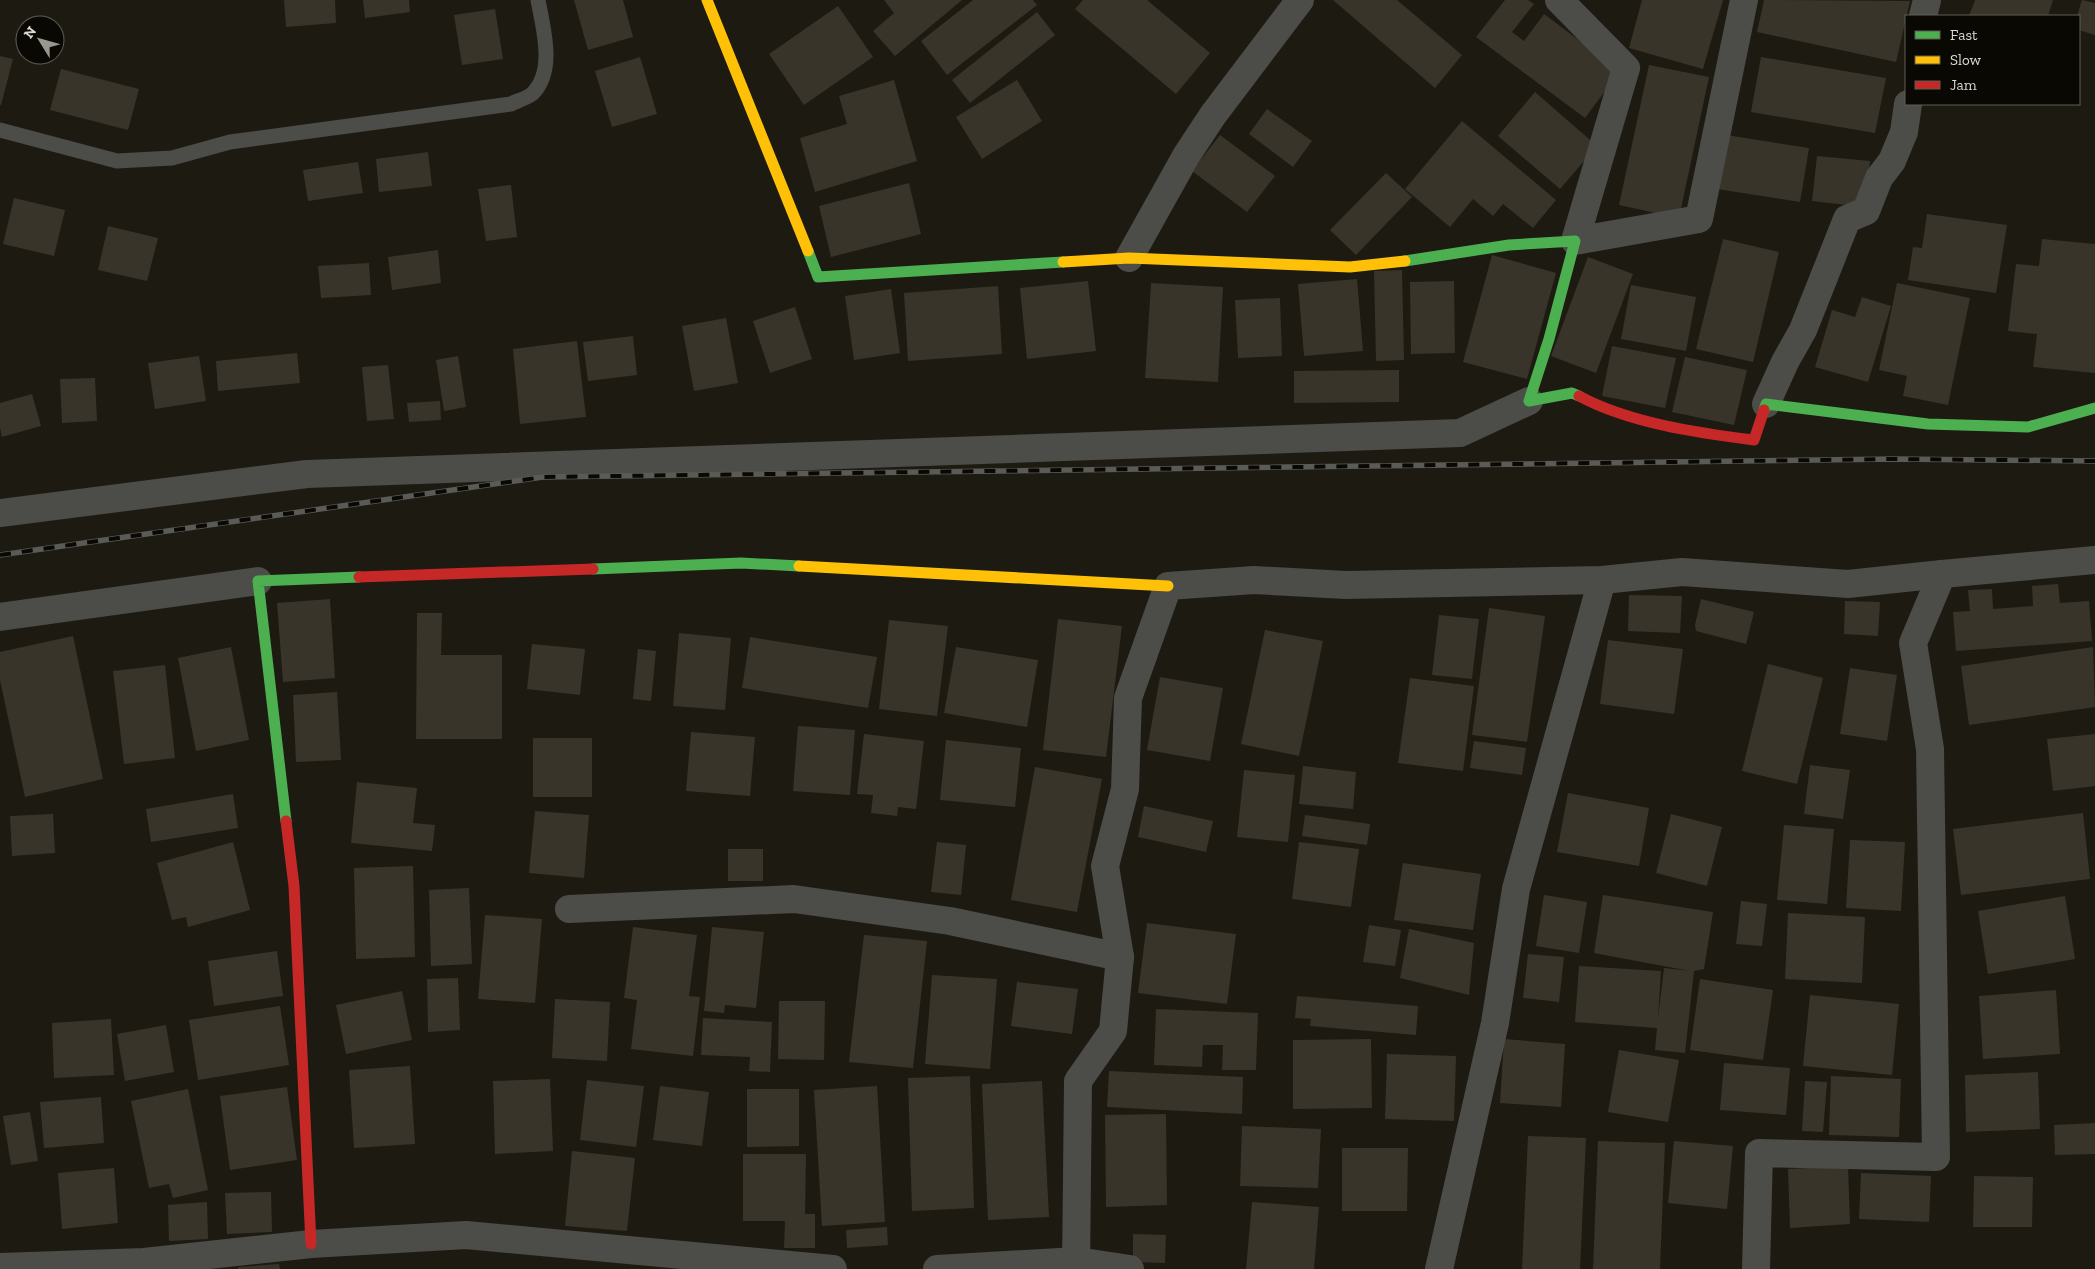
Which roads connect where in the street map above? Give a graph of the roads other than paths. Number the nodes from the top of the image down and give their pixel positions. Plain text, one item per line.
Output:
1 (538, 0) edge
2 (707, 0) edge
3 (1300, 0) edge
4 (1558, 0) edge
5 (1744, 0) edge
6 (1926, 0) edge
7 (1923, 15) edge
8 (1908, 105) edge
9 (0, 130) edge
10 (1575, 241) junction
11 (1129, 258) junction
12 (1529, 401) junction
13 (1766, 404) junction
14 (2095, 408) edge
15 (0, 513) edge
16 (2095, 560) edge
17 (1942, 574) junction
18 (1602, 580) junction
19 (258, 581) junction
20 (1168, 586) junction
21 (0, 617) edge
22 (569, 908) dead end
23 (1120, 957) junction
24 (311, 1244) junction
25 (1077, 1265) edge
26 (0, 1267) edge
27 (833, 1269) edge
28 (937, 1269) edge
29 (1130, 1269) edge
30 (1439, 1269) edge
31 (1756, 1269) edge

1 - 9 lane
2 - 11 street
3 - 11 street
4 - 10 street
5 - 10 street
6 - 7 street
8 - 13 street
10 - 11 street
10 - 12 street
12 - 13 street
12 - 15 street
13 - 14 street
16 - 17 street
17 - 18 street
17 - 31 street
18 - 20 street
18 - 30 street
19 - 20 street
19 - 21 street
19 - 24 street
20 - 23 street
22 - 23 street
23 - 25 street
24 - 26 street
24 - 27 street
25 - 28 street
25 - 29 street

